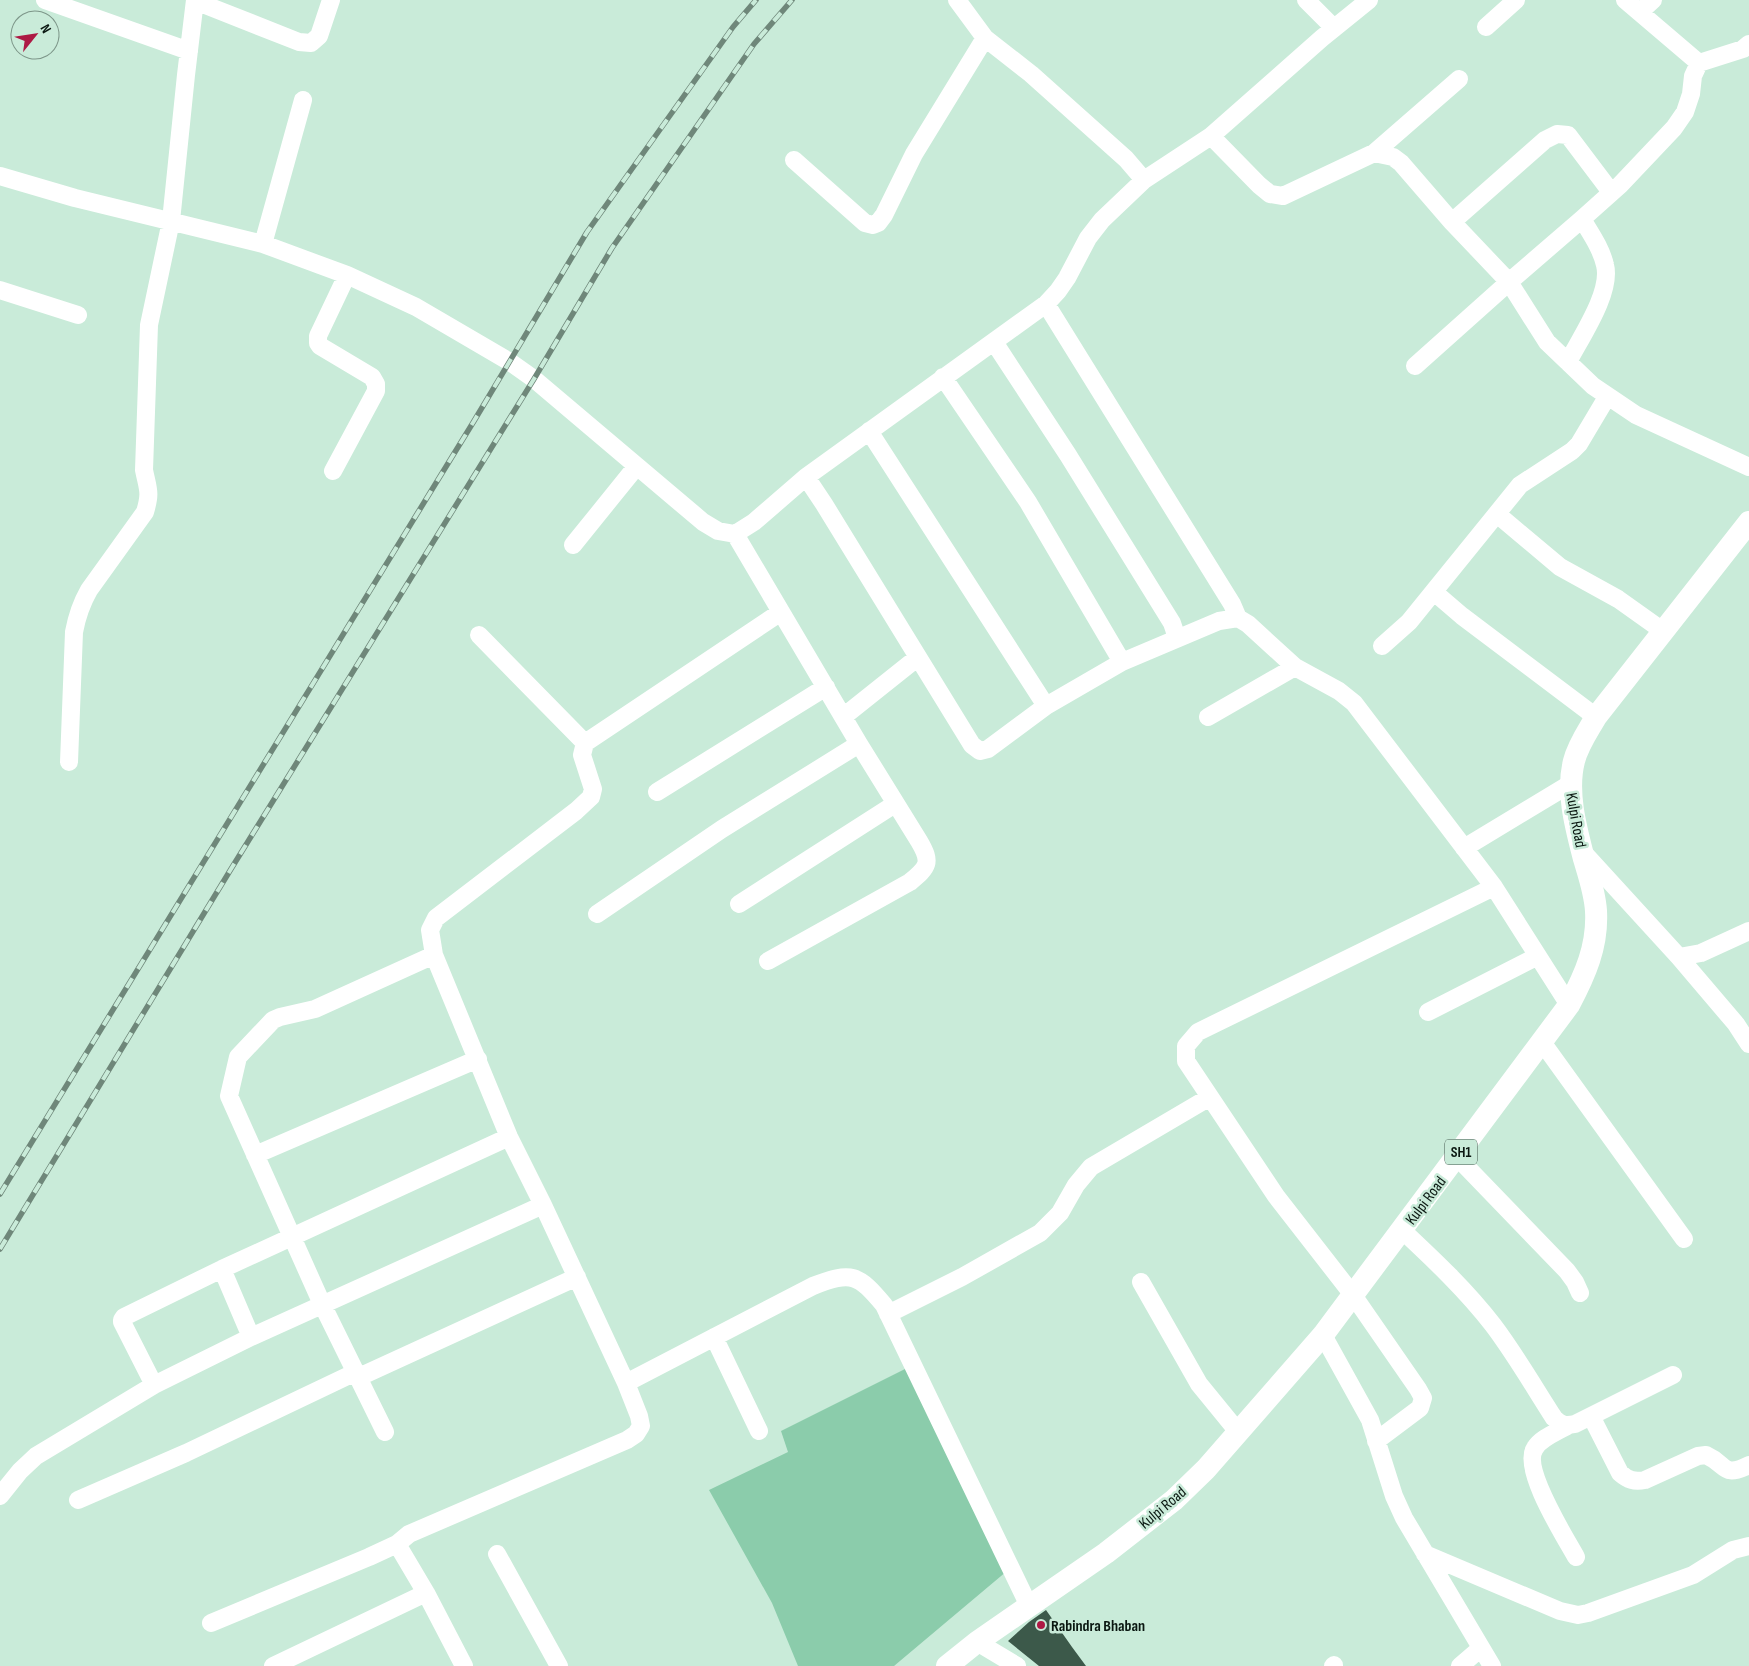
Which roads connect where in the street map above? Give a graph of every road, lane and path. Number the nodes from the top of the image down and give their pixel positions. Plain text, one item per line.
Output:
1 (45, 0) edge
2 (331, 0) edge
3 (957, 0) edge
4 (1306, 0) edge
5 (1369, 0) edge
6 (1516, 0) edge
7 (1625, 0) edge
8 (1653, 0) edge
9 (195, 1) edge
10 (1640, 12) junction
11 (1486, 27) dead end
12 (1334, 28) junction
13 (985, 38) junction
14 (1749, 44) edge
15 (189, 51) junction
16 (1699, 63) junction
17 (1459, 79) dead end
18 (303, 100) dead end
19 (1211, 136) junction
20 (1374, 153) junction
21 (794, 160) dead end
22 (0, 176) edge
23 (1144, 180) junction
24 (1612, 192) junction
25 (1582, 219) junction
26 (171, 221) junction
27 (1452, 222) junction
28 (263, 244) junction
29 (347, 275) junction
30 (1509, 282) junction
31 (0, 290) edge
32 (1046, 304) junction
33 (78, 315) dead end
34 (994, 342) junction
35 (1568, 362) junction
36 (1415, 366) dead end
37 (944, 377) junction
38 (1607, 397) junction
39 (869, 431) junction
40 (636, 467) junction
41 (1749, 467) edge
42 (333, 472) dead end
43 (806, 477) junction
44 (1497, 514) junction
45 (1749, 522) edge
46 (735, 534) junction
47 (573, 544) dead end
48 (1434, 592) junction
49 (781, 612) junction
50 (1238, 618) junction
51 (1663, 631) junction
52 (479, 635) dead end
53 (1177, 638) junction
54 (1382, 646) dead end
55 (917, 658) junction
56 (1122, 662) junction
57 (1295, 667) junction
58 (826, 687) junction
59 (1046, 706) junction
60 (843, 717) junction
61 (1596, 717) junction
62 (1208, 718) dead end
63 (585, 743) junction
64 (859, 744) junction
65 (69, 762) dead end
66 (1570, 784) junction
67 (657, 792) dead end
68 (895, 804) junction
69 (1464, 848) junction
70 (1582, 852) junction
71 (1494, 887) junction
72 (739, 904) dead end
73 (597, 914) dead end
74 (1749, 931) edge
75 (434, 955) junction
76 (1538, 956) junction
77 (1679, 957) junction
78 (768, 960) dead end
79 (1570, 1005) junction
80 (1428, 1012) dead end
81 (1542, 1042) junction
82 (1749, 1044) edge
83 (478, 1059) junction
84 (1210, 1097) junction
85 (508, 1137) junction
86 (255, 1155) junction
87 (1457, 1157) junction
88 (543, 1205) junction
89 (1402, 1230) junction
90 (291, 1237) junction
91 (1684, 1239) dead end
92 (222, 1269) junction
93 (577, 1277) junction
94 (1141, 1282) dead end
95 (1580, 1293) dead end
96 (1353, 1294) junction
97 (322, 1304) junction
98 (888, 1314) junction
99 (1323, 1335) junction
100 (251, 1337) junction
101 (714, 1337) junction
102 (358, 1374) junction
103 (1673, 1375) dead end
104 (626, 1383) junction
105 (154, 1385) junction
106 (1591, 1416) junction
107 (1567, 1426) junction
108 (759, 1431) dead end
109 (385, 1432) dead end
110 (1239, 1433) junction
111 (1376, 1441) junction
112 (1749, 1465) edge
113 (0, 1496) edge
114 (78, 1500) dead end
115 (397, 1544) junction
116 (1749, 1546) edge
117 (497, 1554) dead end
118 (1425, 1554) junction
119 (1576, 1557) dead end
120 (426, 1593) junction
121 (1028, 1606) junction
122 (211, 1623) dead end
123 (978, 1642) junction
124 (1481, 1648) junction
125 (273, 1666) edge
126 (464, 1666) edge
127 (558, 1666) edge
128 (947, 1666) edge
129 (1017, 1666) edge
130 (1460, 1666) edge
131 (1492, 1666) edge

1 - 15 street
2 - 9 street
3 - 13 street
4 - 12 street
5 - 12 street
6 - 11 street
7 - 10 street
8 - 10 street
9 - 15 street
10 - 16 street
12 - 19 street
13 - 21 street
13 - 23 street
14 - 16 street
15 - 26 street
16 - 24 street
17 - 20 street
18 - 28 street
19 - 20 street
19 - 23 street
20 - 27 street
22 - 26 street
23 - 32 street
24 - 25 street
24 - 27 street
25 - 30 street
25 - 35 street
26 - 28 street
26 - 65 street
27 - 30 street
28 - 29 street
29 - 40 street
29 - 42 street
30 - 35 street
30 - 36 street
31 - 33 street
32 - 34 street
32 - 50 street
34 - 37 street
34 - 53 street
35 - 38 street
37 - 39 street
37 - 56 street
38 - 41 street
38 - 44 street
39 - 43 street
39 - 59 street
40 - 46 street
40 - 47 street
43 - 46 street
43 - 55 street
44 - 48 street
44 - 51 street
45 - 51 main road, Kulpi Road / SH1
46 - 49 street
48 - 54 street
48 - 61 street
49 - 58 street
49 - 63 street
50 - 53 street
50 - 57 street
51 - 61 main road, Kulpi Road / SH1
52 - 63 street
53 - 56 street
55 - 59 street
55 - 60 street
56 - 59 street
57 - 62 street
57 - 69 street
58 - 60 street
58 - 67 street
60 - 64 street
61 - 66 main road, Kulpi Road / SH1
63 - 75 street
64 - 68 street
64 - 73 street
66 - 69 street
66 - 70 main road, Kulpi Road / SH1
68 - 72 street
68 - 78 street
69 - 71 street
70 - 77 street
70 - 79 main road, Kulpi Road / SH1
71 - 76 street
71 - 84 street
74 - 77 street
75 - 83 street
75 - 86 street
76 - 79 street
76 - 80 street
77 - 82 street
79 - 81 main road, Kulpi Road / SH1
81 - 87 main road, Kulpi Road / SH1
81 - 91 street
83 - 85 street
83 - 86 street
84 - 96 street
84 - 98 street
85 - 88 street
85 - 90 street
86 - 90 street
87 - 89 main road, Kulpi Road / SH1
87 - 95 street
88 - 93 street
88 - 97 street
89 - 96 main road, Kulpi Road / SH1
89 - 107 street
90 - 92 street
90 - 97 street
92 - 100 street
92 - 105 street
93 - 102 street
93 - 104 street
94 - 110 street
96 - 99 main road, Kulpi Road / SH1
96 - 111 street
97 - 100 street
97 - 102 street
98 - 101 street
98 - 121 street
99 - 110 main road, Kulpi Road / SH1
99 - 111 street
100 - 105 street
101 - 104 street
101 - 108 street
102 - 109 street
102 - 114 street
103 - 106 street
104 - 115 street
105 - 113 street
106 - 107 street
106 - 112 street
107 - 119 street
110 - 121 main road, Kulpi Road / SH1
111 - 118 street
115 - 120 street
115 - 122 street
116 - 118 street
117 - 127 street
118 - 124 street
120 - 125 street
120 - 126 street
121 - 123 main road, Kulpi Road / SH1
123 - 128 main road, Kulpi Road / SH1
123 - 129 street
124 - 130 street
124 - 131 street

